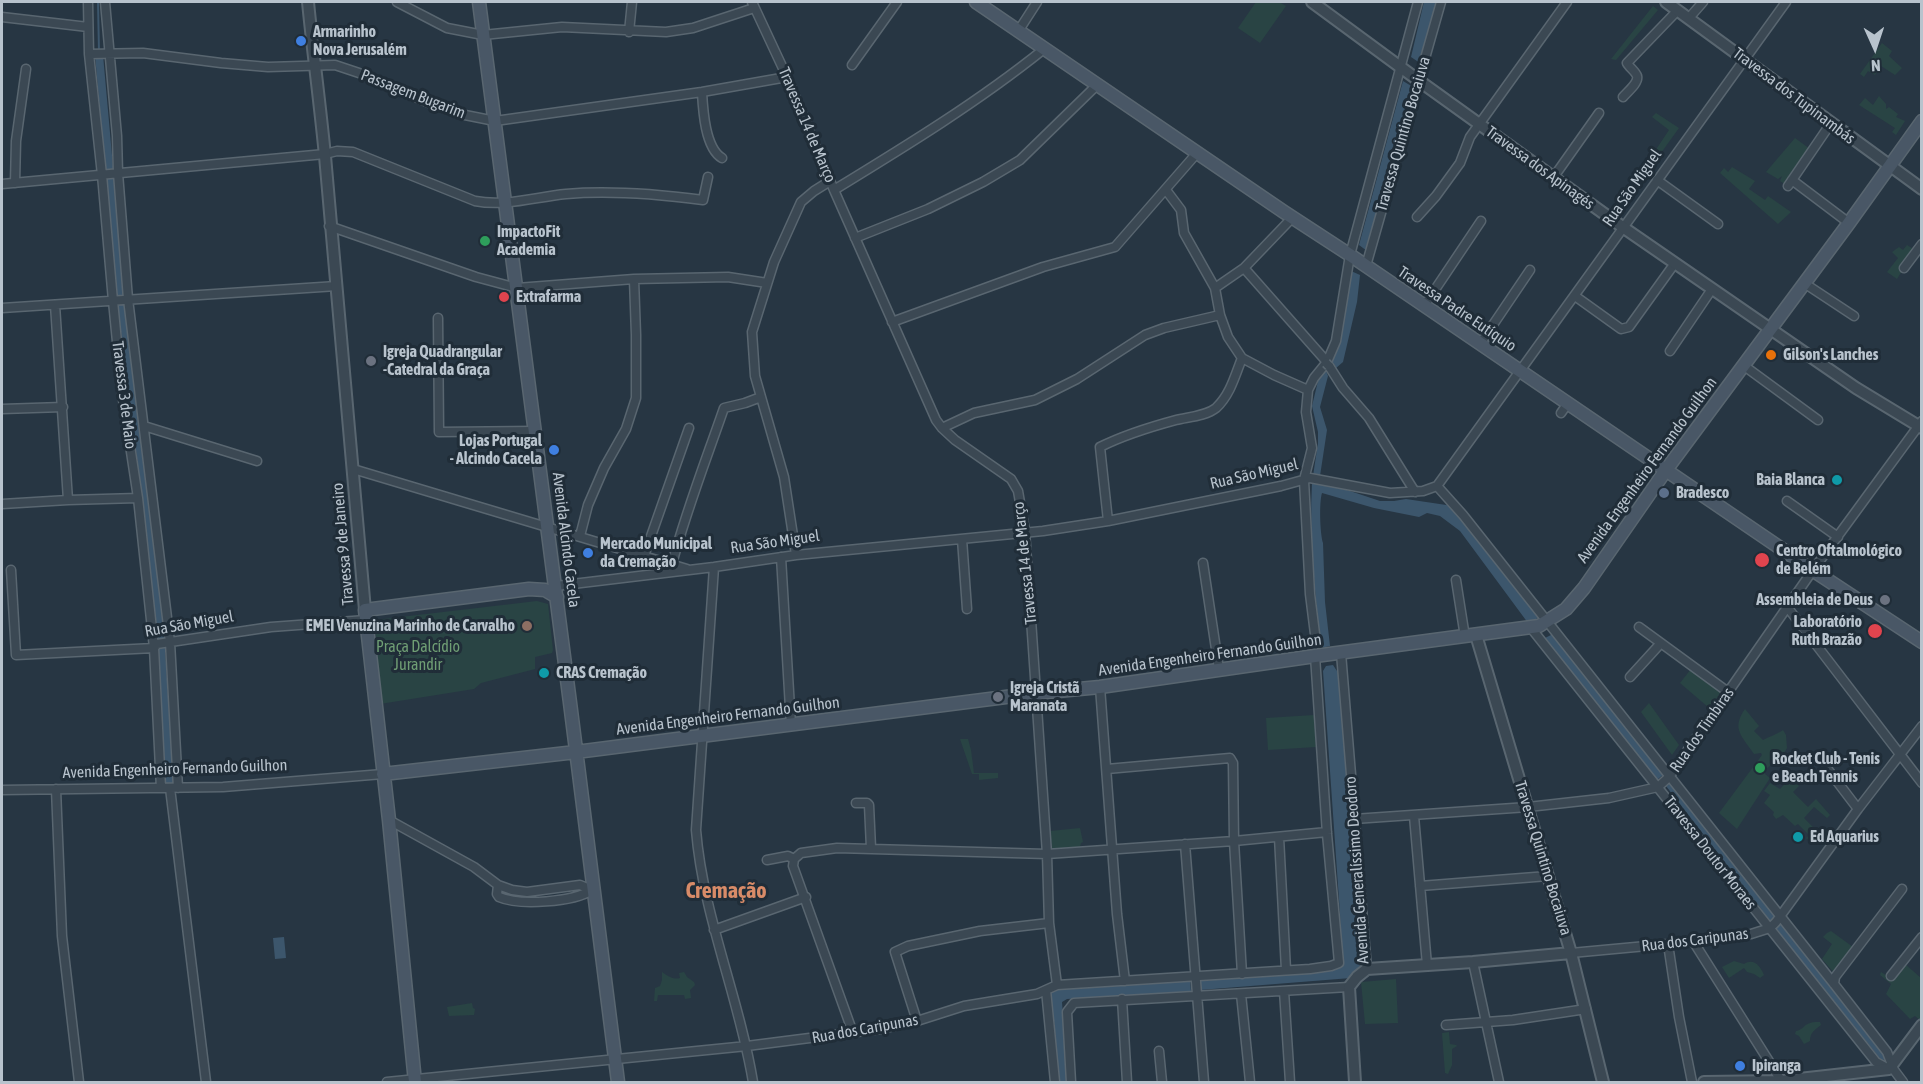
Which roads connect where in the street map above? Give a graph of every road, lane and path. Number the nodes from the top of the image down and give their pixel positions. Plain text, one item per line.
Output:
1 (88, 2) edge
2 (105, 2) edge
3 (308, 2) edge
4 (397, 2) edge
5 (479, 2) edge
6 (632, 2) edge
7 (897, 2) edge
8 (975, 2) edge
9 (1037, 2) edge
10 (1312, 2) edge
11 (1418, 2) edge
12 (1441, 2) edge
13 (1568, 2) edge
14 (1666, 2) edge
15 (1703, 2) edge
16 (1786, 2) edge
17 (753, 5) edge
18 (1678, 10) junction
19 (2, 16) edge
20 (1689, 18) junction
21 (88, 27) junction
22 (1019, 30) junction
23 (629, 32) junction
24 (483, 36) junction
25 (1044, 49) junction
26 (106, 53) junction
27 (91, 54) junction
28 (1744, 59) junction
29 (314, 65) junction
30 (852, 65) dead end
31 (1401, 68) junction
32 (26, 69) dead end
33 (787, 77) junction
34 (1418, 80) junction
35 (1097, 85) junction
36 (702, 92) junction
37 (1623, 98) dead end
38 (1599, 112) dead end
39 (495, 121) junction
40 (1922, 121) edge
41 (1831, 123) junction
42 (1481, 124) junction
43 (1197, 153) junction
44 (325, 154) junction
45 (722, 158) dead end
46 (1888, 166) junction
47 (118, 173) junction
48 (102, 175) junction
49 (708, 177) dead end
50 (1553, 178) junction
51 (1657, 180) junction
52 (830, 181) junction
53 (15, 183) junction
54 (2, 184) edge
55 (1922, 189) edge
56 (834, 190) junction
57 (1166, 190) junction
58 (506, 202) junction
59 (1417, 217) dead end
60 (1292, 218) junction
61 (1481, 221) dead end
62 (1849, 223) junction
63 (1718, 224) dead end
64 (329, 226) junction
65 (1624, 228) junction
66 (855, 238) junction
67 (1922, 244) edge
68 (1350, 255) junction
69 (1675, 263) junction
70 (1366, 266) junction
71 (1244, 267) junction
72 (1904, 268) dead end
73 (1530, 270) dead end
74 (634, 279) junction
75 (767, 283) junction
76 (1804, 283) junction
77 (337, 286) junction
78 (517, 288) junction
79 (1215, 288) junction
80 (1712, 289) junction
81 (1575, 296) junction
82 (128, 300) junction
83 (114, 301) junction
84 (55, 305) junction
85 (1424, 306) junction
86 (2, 308) edge
87 (1220, 315) junction
88 (1854, 316) dead end
89 (438, 318) dead end
90 (892, 322) junction
91 (1769, 329) junction
92 (1480, 344) junction
93 (1670, 351) dead end
94 (1242, 358) junction
95 (1327, 364) junction
96 (1743, 365) junction
97 (1519, 370) junction
98 (1308, 390) junction
99 (761, 397) junction
100 (63, 408) junction
101 (2, 409) edge
102 (1818, 420) dead end
103 (1920, 425) edge
104 (144, 426) junction
105 (689, 428) dead end
106 (942, 428) junction
107 (536, 431) junction
108 (257, 461) dead end
109 (353, 468) junction
110 (1666, 470) junction
111 (1307, 479) junction
112 (1437, 486) junction
113 (1415, 492) junction
114 (138, 498) junction
115 (68, 500) junction
116 (1786, 501) dead end
117 (2, 504) edge
118 (1108, 521) junction
119 (549, 528) junction
120 (1025, 531) junction
121 (580, 536) junction
122 (1838, 537) junction
123 (962, 538) junction
124 (796, 555) junction
125 (644, 556) junction
126 (781, 557) junction
127 (1203, 563) dead end
128 (672, 564) junction
129 (714, 567) junction
130 (11, 570) dead end
131 (690, 570) junction
132 (1813, 570) junction
133 (555, 572) junction
134 (1456, 580) dead end
135 (529, 589) junction
136 (556, 591) junction
137 (1788, 608) junction
138 (967, 609) dead end
139 (366, 615) junction
140 (1546, 622) junction
141 (1639, 627) dead end
142 (1531, 628) junction
143 (1471, 636) junction
144 (170, 642) junction
145 (1316, 642) dead end
146 (1922, 642) edge
147 (1661, 644) junction
148 (156, 646) junction
149 (1341, 652) junction
150 (1315, 656) junction
151 (1219, 669) junction
152 (1630, 677) dead end
153 (1100, 687) junction
154 (1728, 692) junction
155 (1037, 693) junction
156 (791, 725) junction
157 (1922, 726) edge
158 (704, 735) junction
159 (576, 752) junction
160 (1900, 755) junction
161 (1824, 763) dead end
162 (1107, 770) junction
163 (383, 774) junction
164 (1670, 777) junction
165 (1922, 783) edge
166 (1658, 786) junction
167 (170, 788) junction
168 (56, 789) junction
169 (2, 790) edge
170 (856, 803) dead end
171 (1528, 807) junction
172 (1858, 809) junction
173 (1414, 816) junction
174 (1354, 819) junction
175 (389, 820) junction
176 (1327, 832) junction
177 (1278, 837) junction
178 (1234, 841) junction
179 (1185, 844) junction
180 (871, 848) junction
181 (1112, 849) junction
182 (1047, 854) junction
183 (794, 859) junction
184 (767, 860) dead end
185 (1548, 876) junction
186 (1420, 886) junction
187 (1902, 889) dead end
188 (592, 890) junction
189 (806, 897) junction
190 (1780, 916) junction
191 (1049, 923) junction
192 (1770, 928) junction
193 (714, 930) junction
194 (1922, 937) edge
195 (1693, 941) junction
196 (1668, 944) junction
197 (1571, 953) junction
198 (1473, 962) junction
199 (1339, 963) joint
200 (1427, 965) junction
201 (1367, 969) junction
202 (1286, 970) junction
203 (1242, 974) junction
204 (1892, 976) dead end
205 (1196, 977) junction
206 (1125, 981) junction
207 (1834, 984) junction
208 (1058, 985) junction
209 (1349, 987) junction
210 (1046, 990) junction
211 (1284, 991) junction
212 (1241, 994) junction
213 (1197, 996) junction
214 (1122, 999) junction
215 (1586, 1009) junction
216 (917, 1021) junction
217 (1485, 1023) junction
218 (1446, 1025) dead end
219 (1922, 1025) edge
220 (853, 1033) junction
221 (747, 1046) junction
222 (1159, 1051) dead end
223 (615, 1060) junction
224 (1892, 1068) junction
225 (415, 1081) edge
226 (1781, 1082) edge
227 (79, 1083) edge
228 (206, 1083) edge
229 (387, 1083) edge
230 (618, 1083) edge
231 (753, 1083) edge
232 (1055, 1083) edge
233 (1071, 1083) edge
234 (1127, 1083) edge
235 (1162, 1083) edge
236 (1204, 1083) edge
237 (1250, 1083) edge
238 (1290, 1083) edge
239 (1355, 1083) edge
240 (1498, 1083) edge
241 (1603, 1083) edge
242 (1692, 1083) edge
243 (1704, 1083) edge
244 (1904, 1083) edge

1 - 21 street, Travessa 3 de Maio
2 - 26 street, Travessa 3 de Maio
3 - 29 street, Travessa 9 de Janeiro
4 - 24 street
5 - 24 main road, Avenida Alcindo Cacela
6 - 23 street
7 - 30 street
8 - 22 main road, Travessa Padre Eutíquio
9 - 22 street
10 - 31 street, Travessa dos Apinagés
11 - 31 street, Travessa Quintino Bocaiuva
12 - 34 street, Travessa Quintino Bocaiuva
13 - 42 street
14 - 18 street, Travessa dos Tupinambás
15 - 20 street
16 - 28 street, Rua São Miguel
17 - 23 street
17 - 33 street, Travessa 14 de Março
18 - 20 street, Travessa dos Tupinambás
18 - 37 street
19 - 21 street
20 - 28 street, Travessa dos Tupinambás
21 - 27 street, Travessa 3 de Maio
22 - 25 main road, Travessa Padre Eutíquio
23 - 24 street
24 - 39 main road, Avenida Alcindo Cacela
25 - 35 main road, Travessa Padre Eutíquio
25 - 56 street
26 - 27 street, Passagem Bugarim
26 - 29 street, Passagem Bugarim
26 - 47 street, Travessa 3 de Maio
27 - 48 street, Travessa 3 de Maio
28 - 41 street, Travessa dos Tupinambás
28 - 51 street, Rua São Miguel
29 - 39 street, Passagem Bugarim
29 - 44 street, Travessa 9 de Janeiro
31 - 34 street, Travessa dos Apinagés
31 - 68 street, Travessa Quintino Bocaiuva
32 - 53 street
33 - 36 street, Passagem Bugarim
33 - 52 street, Travessa 14 de Março
34 - 42 street, Travessa dos Apinagés
34 - 70 street, Travessa Quintino Bocaiuva
35 - 43 main road, Travessa Padre Eutíquio
35 - 66 street
36 - 39 street, Passagem Bugarim
36 - 45 street
38 - 50 street
39 - 58 main road, Avenida Alcindo Cacela
40 - 46 main road, Avenida Engenheiro Fernando Guilhon
41 - 46 street, Travessa dos Tupinambás
41 - 62 street
42 - 50 street, Travessa dos Apinagés
42 - 59 street
43 - 57 street
43 - 60 main road, Travessa Padre Eutíquio
44 - 47 street
44 - 58 street
44 - 64 street, Travessa 9 de Janeiro
46 - 55 street, Travessa dos Tupinambás
46 - 62 main road, Avenida Engenheiro Fernando Guilhon
47 - 48 street
47 - 82 street, Travessa 3 de Maio
48 - 53 street
48 - 83 street, Travessa 3 de Maio
49 - 58 street
50 - 65 street, Travessa dos Apinagés
51 - 63 street
51 - 65 street, Rua São Miguel
52 - 56 street, Travessa 14 de Março
52 - 75 street
53 - 54 street
56 - 66 street, Travessa 14 de Março
57 - 79 street
57 - 90 street
58 - 78 main road, Avenida Alcindo Cacela
60 - 68 main road, Travessa Padre Eutíquio
60 - 71 street
61 - 85 street
62 - 76 main road, Avenida Engenheiro Fernando Guilhon
64 - 77 street, Travessa 9 de Janeiro
64 - 78 street
65 - 69 street, Travessa dos Apinagés
65 - 81 street, Rua São Miguel
66 - 90 street, Travessa 14 de Março
67 - 72 street
68 - 70 main road, Travessa Padre Eutíquio
68 - 95 street, Travessa Quintino Bocaiuva
69 - 80 street, Travessa dos Apinagés
69 - 81 street
70 - 85 main road, Travessa Padre Eutíquio
71 - 79 street
71 - 95 street
73 - 92 street
74 - 75 street
74 - 78 street
74 - 121 street
75 - 99 street
76 - 88 street
76 - 91 main road, Avenida Engenheiro Fernando Guilhon
77 - 82 street
77 - 109 street, Travessa 9 de Janeiro
78 - 107 main road, Avenida Alcindo Cacela
79 - 87 street
80 - 91 street, Travessa dos Apinagés
80 - 93 street
81 - 97 street, Rua São Miguel
82 - 83 street
82 - 104 street, Travessa 3 de Maio
83 - 84 street
83 - 114 street, Travessa 3 de Maio
84 - 86 street
84 - 100 street
85 - 92 main road, Travessa Padre Eutíquio
87 - 94 street
87 - 106 street
89 - 107 street
90 - 106 street, Travessa 14 de Março
91 - 96 main road, Avenida Engenheiro Fernando Guilhon
91 - 103 street, Travessa dos Apinagés
92 - 97 main road, Travessa Padre Eutíquio
94 - 98 street
94 - 118 street
95 - 98 street, Travessa Quintino Bocaiuva
95 - 113 street
96 - 102 street
96 - 110 main road, Avenida Engenheiro Fernando Guilhon
97 - 110 main road, Travessa Padre Eutíquio
97 - 112 street, Rua São Miguel
98 - 111 street
99 - 124 street
99 - 128 street
100 - 101 street
100 - 115 street
103 - 122 street, Rua dos Timbiras
104 - 108 street
104 - 144 street, Travessa 3 de Maio
105 - 125 street
106 - 120 street, Travessa 14 de Março
107 - 119 main road, Avenida Alcindo Cacela
109 - 119 street
109 - 139 street, Travessa 9 de Janeiro
110 - 132 main road, Travessa Padre Eutíquio
110 - 140 main road, Avenida Engenheiro Fernando Guilhon
111 - 113 street, Rua São Miguel
111 - 118 street, Rua São Miguel
111 - 145 street
112 - 113 street, Rua São Miguel
112 - 140 street, Travessa Doutor Moraes
114 - 115 street
114 - 148 street, Travessa 3 de Maio
115 - 117 street
116 - 122 street
118 - 120 street, Rua São Miguel
119 - 121 street
119 - 133 main road, Avenida Alcindo Cacela
120 - 123 street, Rua São Miguel
120 - 155 street, Travessa 14 de Março
121 - 125 street
122 - 132 street, Rua dos Timbiras
123 - 124 street, Rua São Miguel
123 - 138 street
124 - 126 street, Rua São Miguel
125 - 128 street
126 - 129 street, Rua São Miguel
126 - 156 street
127 - 151 street
128 - 131 street
129 - 131 street, Rua São Miguel
129 - 158 street
130 - 148 street, Rua São Miguel
131 - 136 street, Rua São Miguel
132 - 137 street, Rua dos Timbiras
132 - 146 main road, Travessa Padre Eutíquio
133 - 135 main road, Rua São Miguel
133 - 136 main road, Avenida Alcindo Cacela
134 - 143 street
135 - 136 main road, Rua São Miguel
135 - 139 main road, Rua São Miguel
136 - 159 main road, Avenida Alcindo Cacela
137 - 154 street, Rua dos Timbiras
137 - 160 street
139 - 144 street, Rua São Miguel
139 - 163 main road, Travessa 9 de Janeiro
140 - 142 main road, Avenida Engenheiro Fernando Guilhon
140 - 164 street, Travessa Doutor Moraes
141 - 147 street
142 - 143 main road, Avenida Engenheiro Fernando Guilhon
142 - 166 street, Travessa Doutor Moraes
143 - 149 main road, Avenida Engenheiro Fernando Guilhon
143 - 171 street, Travessa Quintino Bocaiuva
144 - 148 street, Rua São Miguel
144 - 167 street, Travessa 3 de Maio
147 - 152 street
147 - 154 street
148 - 167 street, Travessa 3 de Maio
149 - 150 main road, Avenida Engenheiro Fernando Guilhon
149 - 174 street, Avenida Generalíssimo Deodoro
150 - 151 main road, Avenida Engenheiro Fernando Guilhon
150 - 176 street, Avenida Generalíssimo Deodoro
151 - 153 main road, Avenida Engenheiro Fernando Guilhon
153 - 155 main road, Avenida Engenheiro Fernando Guilhon
153 - 162 street
154 - 164 street, Rua dos Timbiras
155 - 156 main road, Avenida Engenheiro Fernando Guilhon
155 - 182 street, Travessa 14 de Março
156 - 158 main road, Avenida Engenheiro Fernando Guilhon
157 - 160 street, Rua dos Caripunas
158 - 159 main road, Avenida Engenheiro Fernando Guilhon
158 - 193 street
159 - 163 main road, Avenida Engenheiro Fernando Guilhon
159 - 188 main road, Avenida Alcindo Cacela
160 - 165 street
160 - 172 street, Rua dos Caripunas
161 - 172 street
162 - 178 street
162 - 181 street
163 - 167 street, Avenida Engenheiro Fernando Guilhon
163 - 175 main road, Travessa 9 de Janeiro
164 - 166 street, Rua dos Timbiras
164 - 190 street, Travessa Doutor Moraes
166 - 171 street, Rua dos Timbiras
166 - 192 street, Travessa Doutor Moraes
167 - 168 street, Avenida Engenheiro Fernando Guilhon
167 - 228 street, Travessa 3 de Maio
168 - 169 street, Avenida Engenheiro Fernando Guilhon
168 - 227 street
170 - 180 street
171 - 173 street, Rua dos Timbiras
171 - 185 street, Travessa Quintino Bocaiuva
172 - 190 street, Rua dos Caripunas
173 - 174 street, Rua dos Timbiras
173 - 186 street
174 - 201 street, Avenida Generalíssimo Deodoro
175 - 188 street
175 - 225 main road, Travessa 9 de Janeiro
176 - 177 street
176 - 199 street, Avenida Generalíssimo Deodoro
177 - 178 street
177 - 202 street
178 - 179 street
178 - 203 street
179 - 181 street
179 - 205 street
180 - 182 street
180 - 183 street
181 - 182 street
181 - 206 street
182 - 191 street, Travessa 14 de Março
183 - 184 street
183 - 189 street
185 - 186 street
185 - 197 street, Travessa Quintino Bocaiuva
186 - 200 street
187 - 207 street
188 - 223 main road, Avenida Alcindo Cacela
189 - 193 street
189 - 220 street
190 - 192 street, Rua dos Caripunas
190 - 207 street, Travessa Doutor Moraes
191 - 208 street, Travessa 14 de Março
191 - 216 street
192 - 195 street, Rua dos Caripunas
192 - 224 street, Travessa Doutor Moraes
193 - 221 street
194 - 204 street
195 - 196 street, Rua dos Caripunas
195 - 226 street
196 - 197 street, Rua dos Caripunas
196 - 242 street
197 - 198 street, Rua dos Caripunas
197 - 215 street, Travessa Quintino Bocaiuva
198 - 200 street, Rua dos Caripunas
198 - 217 street
199 - 202 street, Rua dos Caripunas
200 - 201 street, Rua dos Caripunas
201 - 209 street, Avenida Generalíssimo Deodoro
202 - 203 street, Rua dos Caripunas
203 - 205 street, Rua dos Caripunas
205 - 206 street, Rua dos Caripunas
205 - 213 street
206 - 208 street, Rua dos Caripunas
207 - 224 street, Travessa Doutor Moraes
208 - 210 street, Rua dos Caripunas
209 - 211 street
209 - 239 street, Avenida Generalíssimo Deodoro
210 - 216 street, Rua dos Caripunas
210 - 232 street
211 - 212 street
211 - 238 street
212 - 213 street
212 - 237 street
213 - 214 street
213 - 236 street
214 - 233 street
214 - 234 street
215 - 217 street
215 - 241 street, Travessa Quintino Bocaiuva
216 - 220 street, Rua dos Caripunas
217 - 218 street
217 - 240 street
219 - 224 street
220 - 221 street, Rua dos Caripunas
221 - 223 street, Rua dos Caripunas
221 - 231 street
222 - 235 street
223 - 225 street, Rua dos Caripunas
223 - 230 main road, Avenida Alcindo Cacela
224 - 226 street
224 - 244 street, Travessa Doutor Moraes
225 - 229 street, Rua dos Caripunas
226 - 243 street

